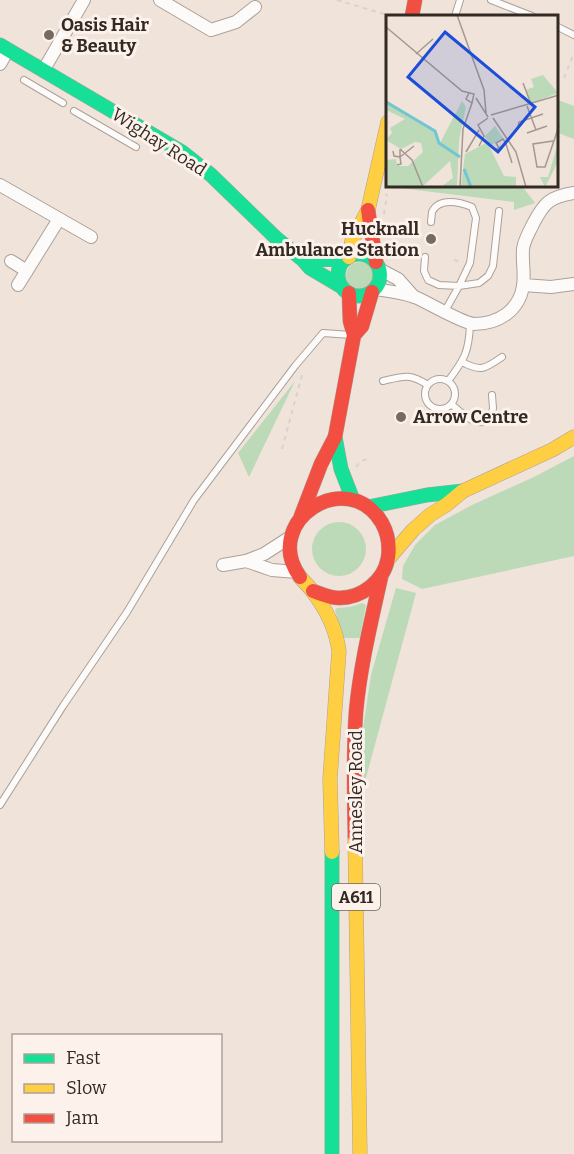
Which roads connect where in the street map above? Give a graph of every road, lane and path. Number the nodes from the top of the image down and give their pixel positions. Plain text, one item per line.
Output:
1 (84, 0) edge
2 (160, 0) edge
3 (337, 0) edge
4 (416, 0) edge
5 (460, 0) edge
6 (490, 0) edge
7 (255, 7) dead end
8 (388, 15) edge
9 (412, 15) edge
10 (455, 15) edge
11 (529, 15) edge
12 (559, 28) edge
13 (574, 35) edge
14 (4, 48) edge
15 (574, 53) edge
16 (0, 64) edge
17 (44, 71) junction
18 (564, 78) dead end
19 (24, 80) dead end
20 (37, 88) junction
21 (63, 103) dead end
22 (110, 110) junction
23 (74, 111) dead end
24 (102, 126) junction
25 (386, 131) edge
26 (136, 147) dead end
27 (0, 185) edge
28 (574, 193) edge
29 (368, 210) junction
30 (499, 211) dead end
31 (59, 219) junction
32 (431, 222) dead end
33 (91, 237) dead end
34 (425, 257) dead end
35 (347, 258) junction
36 (303, 260) junction
37 (11, 261) dead end
38 (378, 266) junction
39 (27, 271) junction
40 (574, 284) edge
41 (18, 285) dead end
42 (523, 285) junction
43 (459, 286) junction
44 (346, 290) junction
45 (373, 291) junction
46 (414, 297) junction
47 (445, 311) junction
48 (471, 324) junction
49 (354, 335) junction
50 (502, 357) dead end
51 (462, 362) junction
52 (295, 366) junction
53 (384, 381) dead end
54 (448, 381) junction
55 (428, 385) junction
56 (492, 395) dead end
57 (452, 405) junction
58 (334, 437) junction
59 (574, 437) edge
60 (282, 449) dead end
61 (463, 490) junction
62 (353, 500) junction
63 (368, 507) junction
64 (301, 516) junction
65 (292, 536) junction
66 (389, 558) junction
67 (246, 561) junction
68 (223, 564) dead end
69 (297, 572) junction
70 (381, 577) junction
71 (313, 591) junction
72 (0, 805) edge
73 (332, 1154) edge
74 (360, 1154) edge

1 - 17 street
2 - 7 street
3 - 8 path
4 - 9 main road
5 - 10 lane
6 - 11 lane
12 - 13 lane
14 - 16 street
14 - 17 main road, Wighay Road
15 - 18 path
17 - 20 lane
17 - 22 main road, Wighay Road
19 - 20 lane
20 - 21 lane
22 - 24 lane
22 - 36 main road, Wighay Road
23 - 24 lane
24 - 26 lane
25 - 29 main road
27 - 31 street
28 - 42 street
29 - 35 main road
29 - 38 main road
30 - 43 lane
31 - 33 street
31 - 39 street
32 - 43 lane
34 - 43 lane
35 - 36 main road
35 - 38 main road
35 - 44 main road
36 - 44 main road, Wighay Road
37 - 39 street
38 - 45 main road
38 - 46 street
39 - 41 street
40 - 42 street
42 - 48 street
43 - 47 lane
44 - 45 main road
44 - 49 main road
45 - 46 street
45 - 49 main road
46 - 47 street
47 - 48 street
48 - 51 lane
49 - 52 lane
49 - 58 main road
50 - 51 lane
51 - 54 lane
52 - 60 path
52 - 72 lane
53 - 55 lane
54 - 55 lane
54 - 57 lane
55 - 57 lane
56 - 57 lane
58 - 62 main road
58 - 64 main road
59 - 61 main road
61 - 63 main road
61 - 66 main road
62 - 63 main road
62 - 64 main road
63 - 66 main road
64 - 65 main road
65 - 67 street
65 - 69 main road
66 - 70 main road
67 - 68 street
67 - 69 street
69 - 71 main road
70 - 71 main road
70 - 74 main road, Annesley Road / A611
71 - 73 main road, Annesley Road / A611

